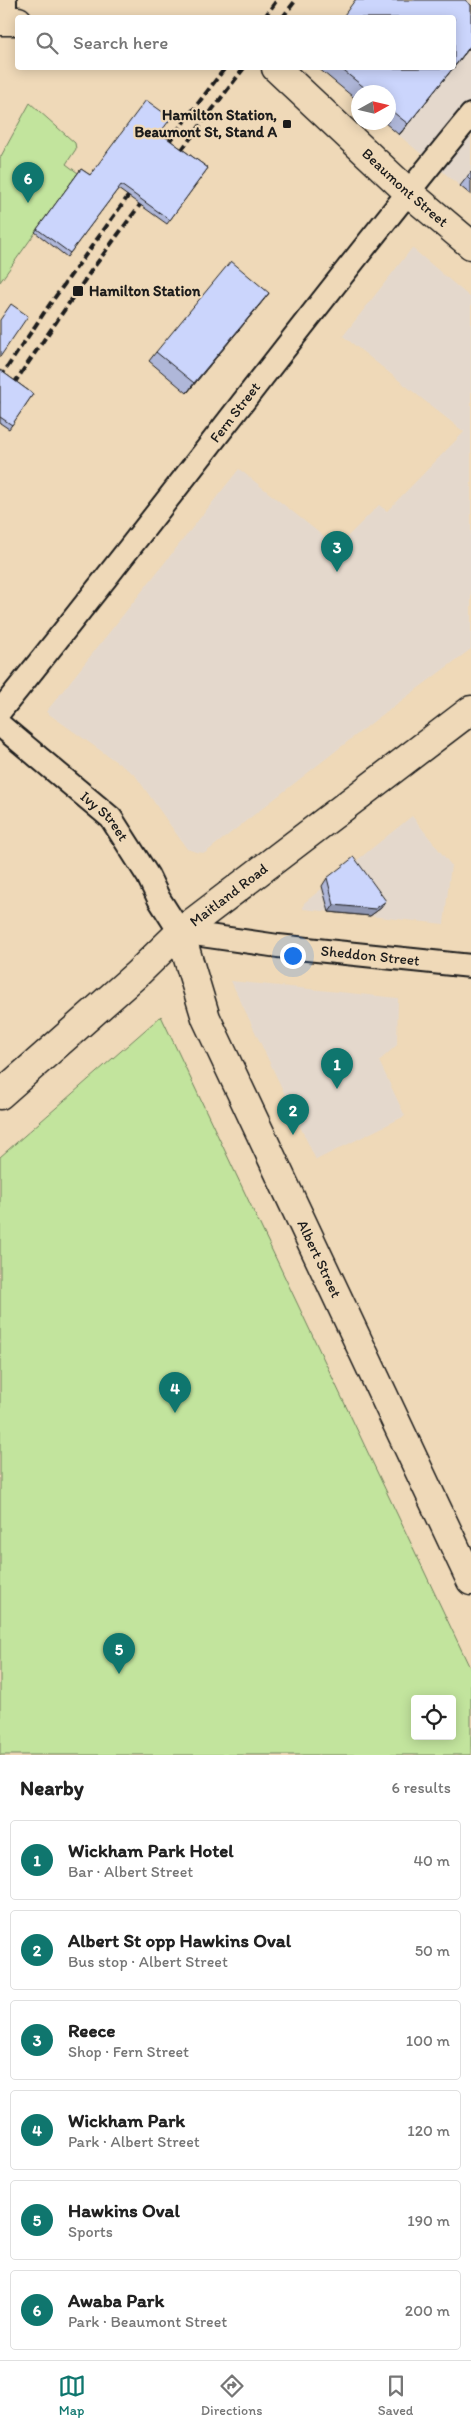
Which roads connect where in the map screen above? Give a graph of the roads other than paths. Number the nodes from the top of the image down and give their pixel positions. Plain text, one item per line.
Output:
1 (278, 70) edge
2 (471, 115) edge
3 (407, 192) junction
4 (471, 245) edge
5 (471, 710) edge
6 (0, 711) edge
7 (0, 725) edge
8 (180, 932) junction
9 (471, 966) edge
10 (0, 1095) edge
11 (471, 1581) edge

1 - 3 main road, Beaumont Street
2 - 3 street, Fern Street
3 - 4 main road, Beaumont Street
3 - 6 street, Fern Street
5 - 8 main road, Maitland Road
7 - 8 street, Ivy Street
8 - 9 street, Sheddon Street
8 - 10 main road, Maitland Road
8 - 11 main road, Albert Street

